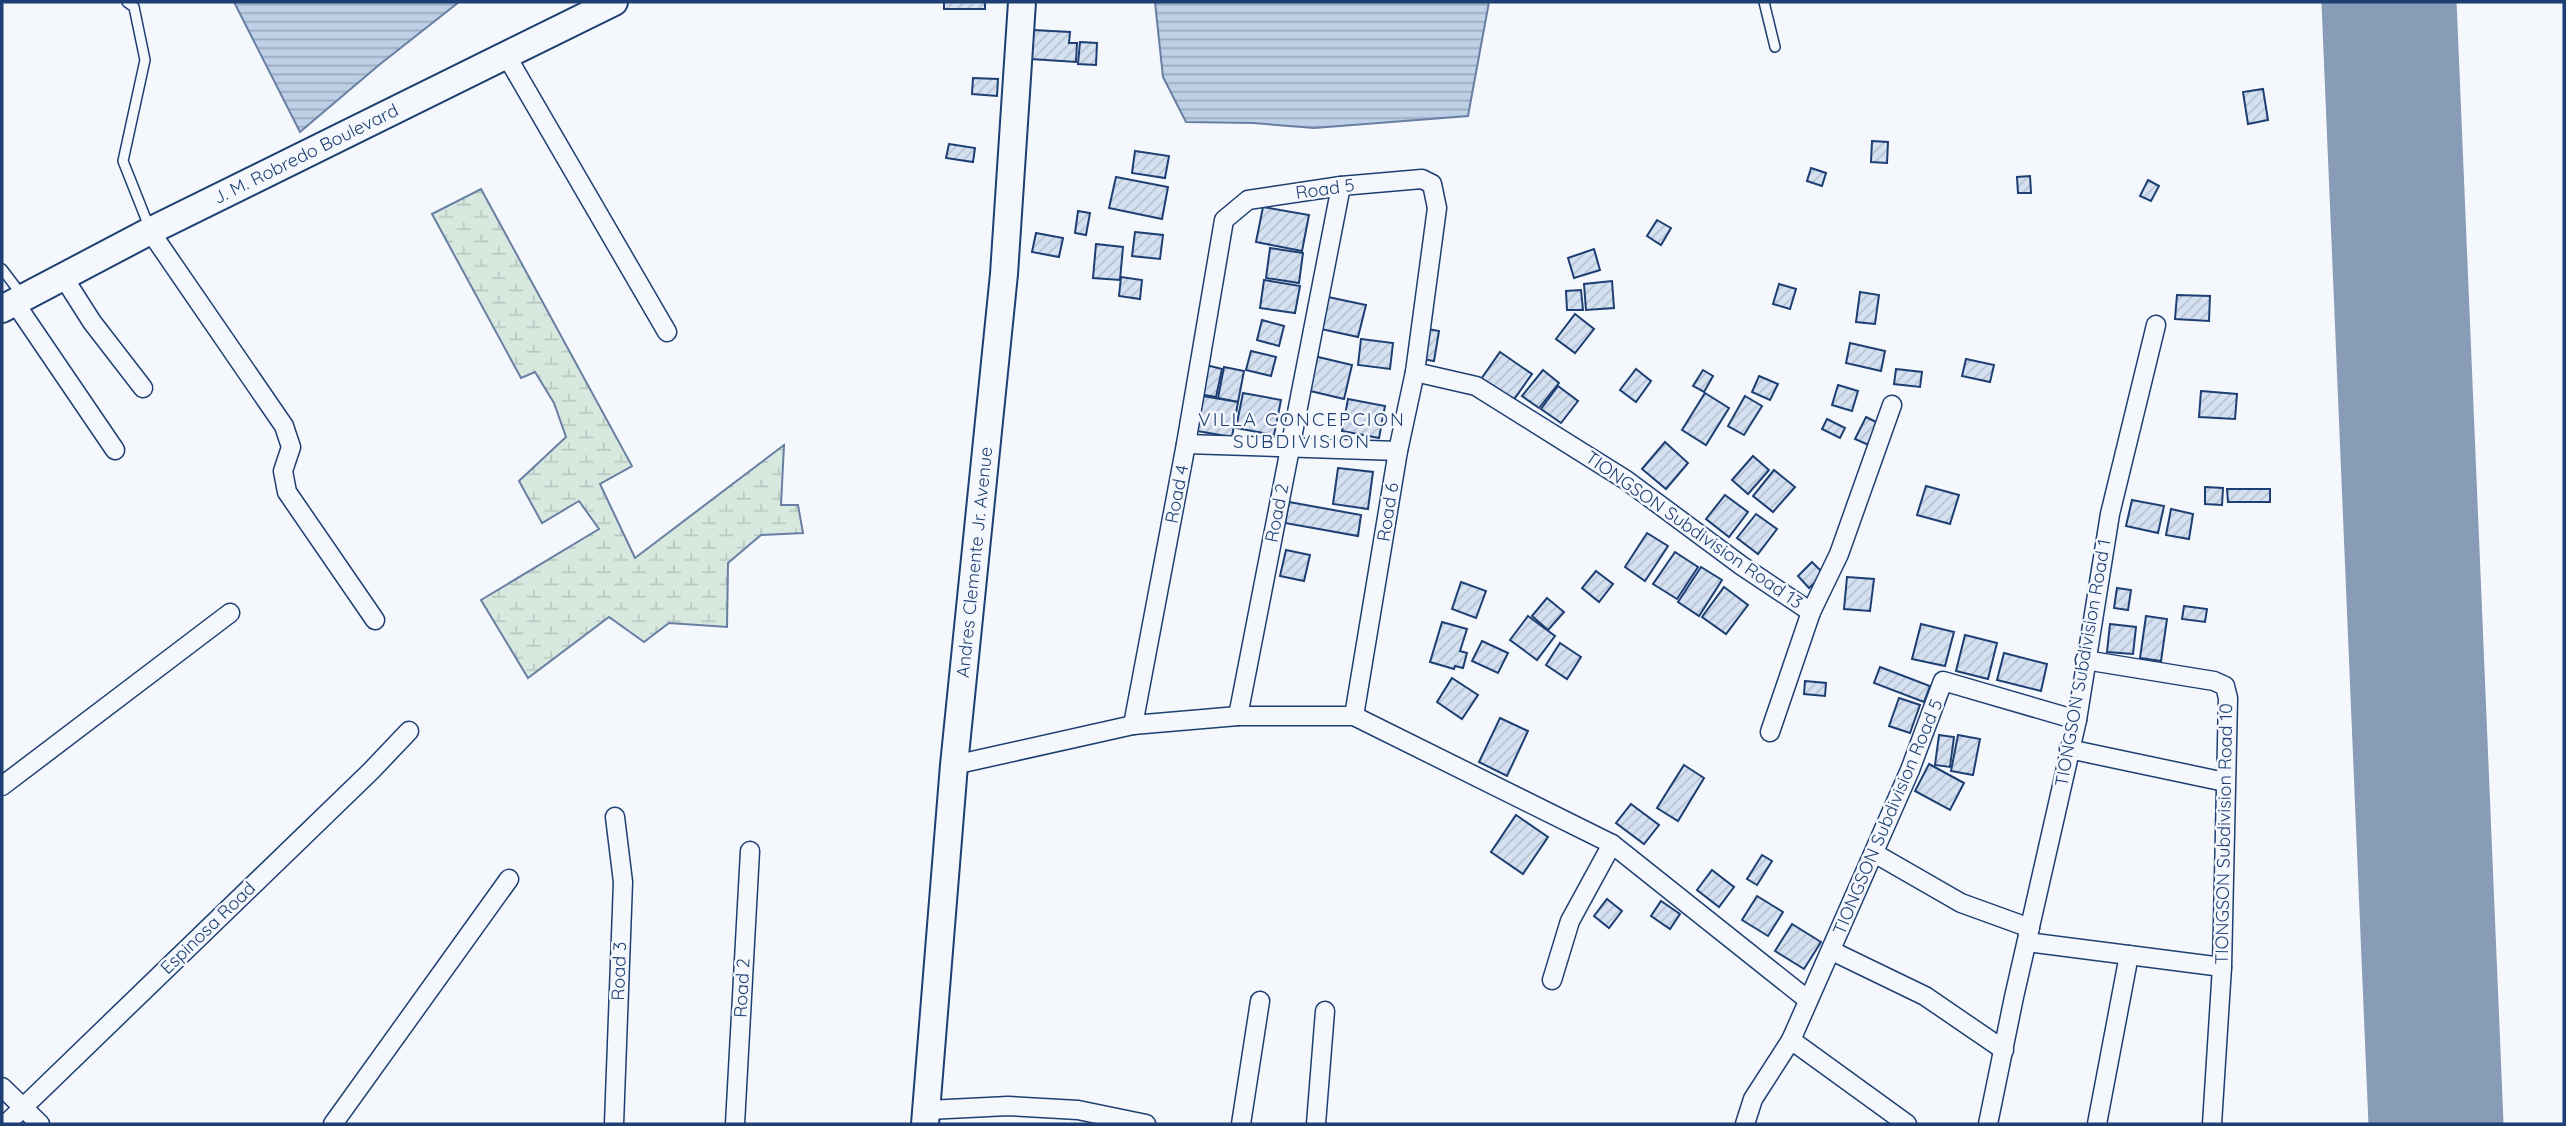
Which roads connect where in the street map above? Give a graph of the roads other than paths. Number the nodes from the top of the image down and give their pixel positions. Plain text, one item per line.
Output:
1 (127, 2) edge
2 (614, 2) edge
3 (1022, 2) edge
4 (1764, 2) edge
5 (1775, 47) dead end
6 (506, 55) junction
7 (1432, 184) joint
8 (1341, 186) junction
9 (1224, 220) joint
10 (150, 231) junction
11 (2, 270) edge
12 (64, 278) junction
13 (14, 304) edge
14 (2156, 325) dead end
15 (667, 332) dead end
16 (1415, 372) junction
17 (142, 388) dead end
18 (1892, 405) dead end
19 (1186, 444) junction
20 (1290, 446) junction
21 (114, 450) dead end
22 (1398, 452) junction
23 (1811, 612) junction
24 (230, 613) dead end
25 (375, 620) dead end
26 (2085, 660) junction
27 (1238, 716) junction
28 (1354, 716) junction
29 (2077, 720) junction
30 (1133, 725) junction
31 (409, 731) dead end
32 (1770, 732) dead end
33 (2069, 749) junction
34 (954, 765) junction
35 (2225, 782) junction
36 (2, 786) edge
37 (615, 817) dead end
38 (1612, 844) junction
39 (750, 851) dead end
40 (1874, 853) junction
41 (509, 879) dead end
42 (2029, 935) junction
43 (1832, 951) junction
44 (2129, 955) junction
45 (2221, 967) junction
46 (1552, 980) dead end
47 (1808, 1000) junction
48 (1260, 1001) dead end
49 (1325, 1011) dead end
50 (1791, 1040) junction
51 (2004, 1050) junction
52 (2, 1087) edge
53 (24, 1108) junction
54 (926, 1117) edge
55 (6, 1124) edge
56 (40, 1124) edge
57 (333, 1124) edge
58 (614, 1124) edge
59 (735, 1124) edge
60 (1146, 1124) edge
61 (1241, 1124) edge
62 (1315, 1124) edge
63 (1745, 1124) edge
64 (1908, 1124) edge
65 (1988, 1124) edge
66 (2097, 1124) edge
67 (2212, 1124) edge

1 - 10 lane
2 - 6 main road, J. M. Robredo Boulevard
3 - 34 main road, Andres Clemente Jr. Avenue
4 - 5 lane
6 - 10 main road, J. M. Robredo Boulevard
6 - 15 street
7 - 8 street, Road 5
7 - 16 street, Road 6
8 - 9 street, Road 5
8 - 20 street, Road 2
9 - 19 street, Road 4
10 - 12 main road, J. M. Robredo Boulevard
10 - 25 street
11 - 13 lane
12 - 13 main road, J. M. Robredo Boulevard
12 - 17 street
13 - 21 street
14 - 26 street, TIONGSON Subdivision Road 1
16 - 22 street, Road 6
16 - 23 street, TIONGSON Subdivision Road 13
18 - 23 street, TIONGSON Subdivision Road 13
19 - 20 street
19 - 30 street, Road 4
20 - 22 street
20 - 27 street, Road 2
22 - 28 street, Road 6
23 - 32 street
24 - 36 street
26 - 29 street, TIONGSON Subdivision Road 1
26 - 35 street, TIONGSON Subdivision Road 10
27 - 28 street
27 - 30 street
28 - 38 street
29 - 33 street, TIONGSON Subdivision Road 1
29 - 40 street, TIONGSON Subdivision Road 5
30 - 34 street
31 - 53 street, Espinosa Road
33 - 35 street
33 - 42 street, TIONGSON Subdivision Road 1
34 - 54 main road, Andres Clemente Jr. Avenue
35 - 45 street, TIONGSON Subdivision Road 10
37 - 58 street, Road 3
38 - 46 street
38 - 47 street
39 - 59 street, Road 2
40 - 42 street
40 - 43 street, TIONGSON Subdivision Road 5
41 - 57 street
42 - 44 street
42 - 51 street, TIONGSON Subdivision Road 1
43 - 47 street, TIONGSON Subdivision Road 5
43 - 51 street
44 - 45 street
44 - 66 street
45 - 67 street, TIONGSON Subdivision Road 10
47 - 50 street, TIONGSON Subdivision Road 5
48 - 61 street
49 - 62 street
50 - 63 street, TIONGSON Subdivision Road 5
50 - 64 street
51 - 65 street, TIONGSON Subdivision Road 1
52 - 53 street
53 - 55 street, Espinosa Road
53 - 56 street
54 - 60 street

